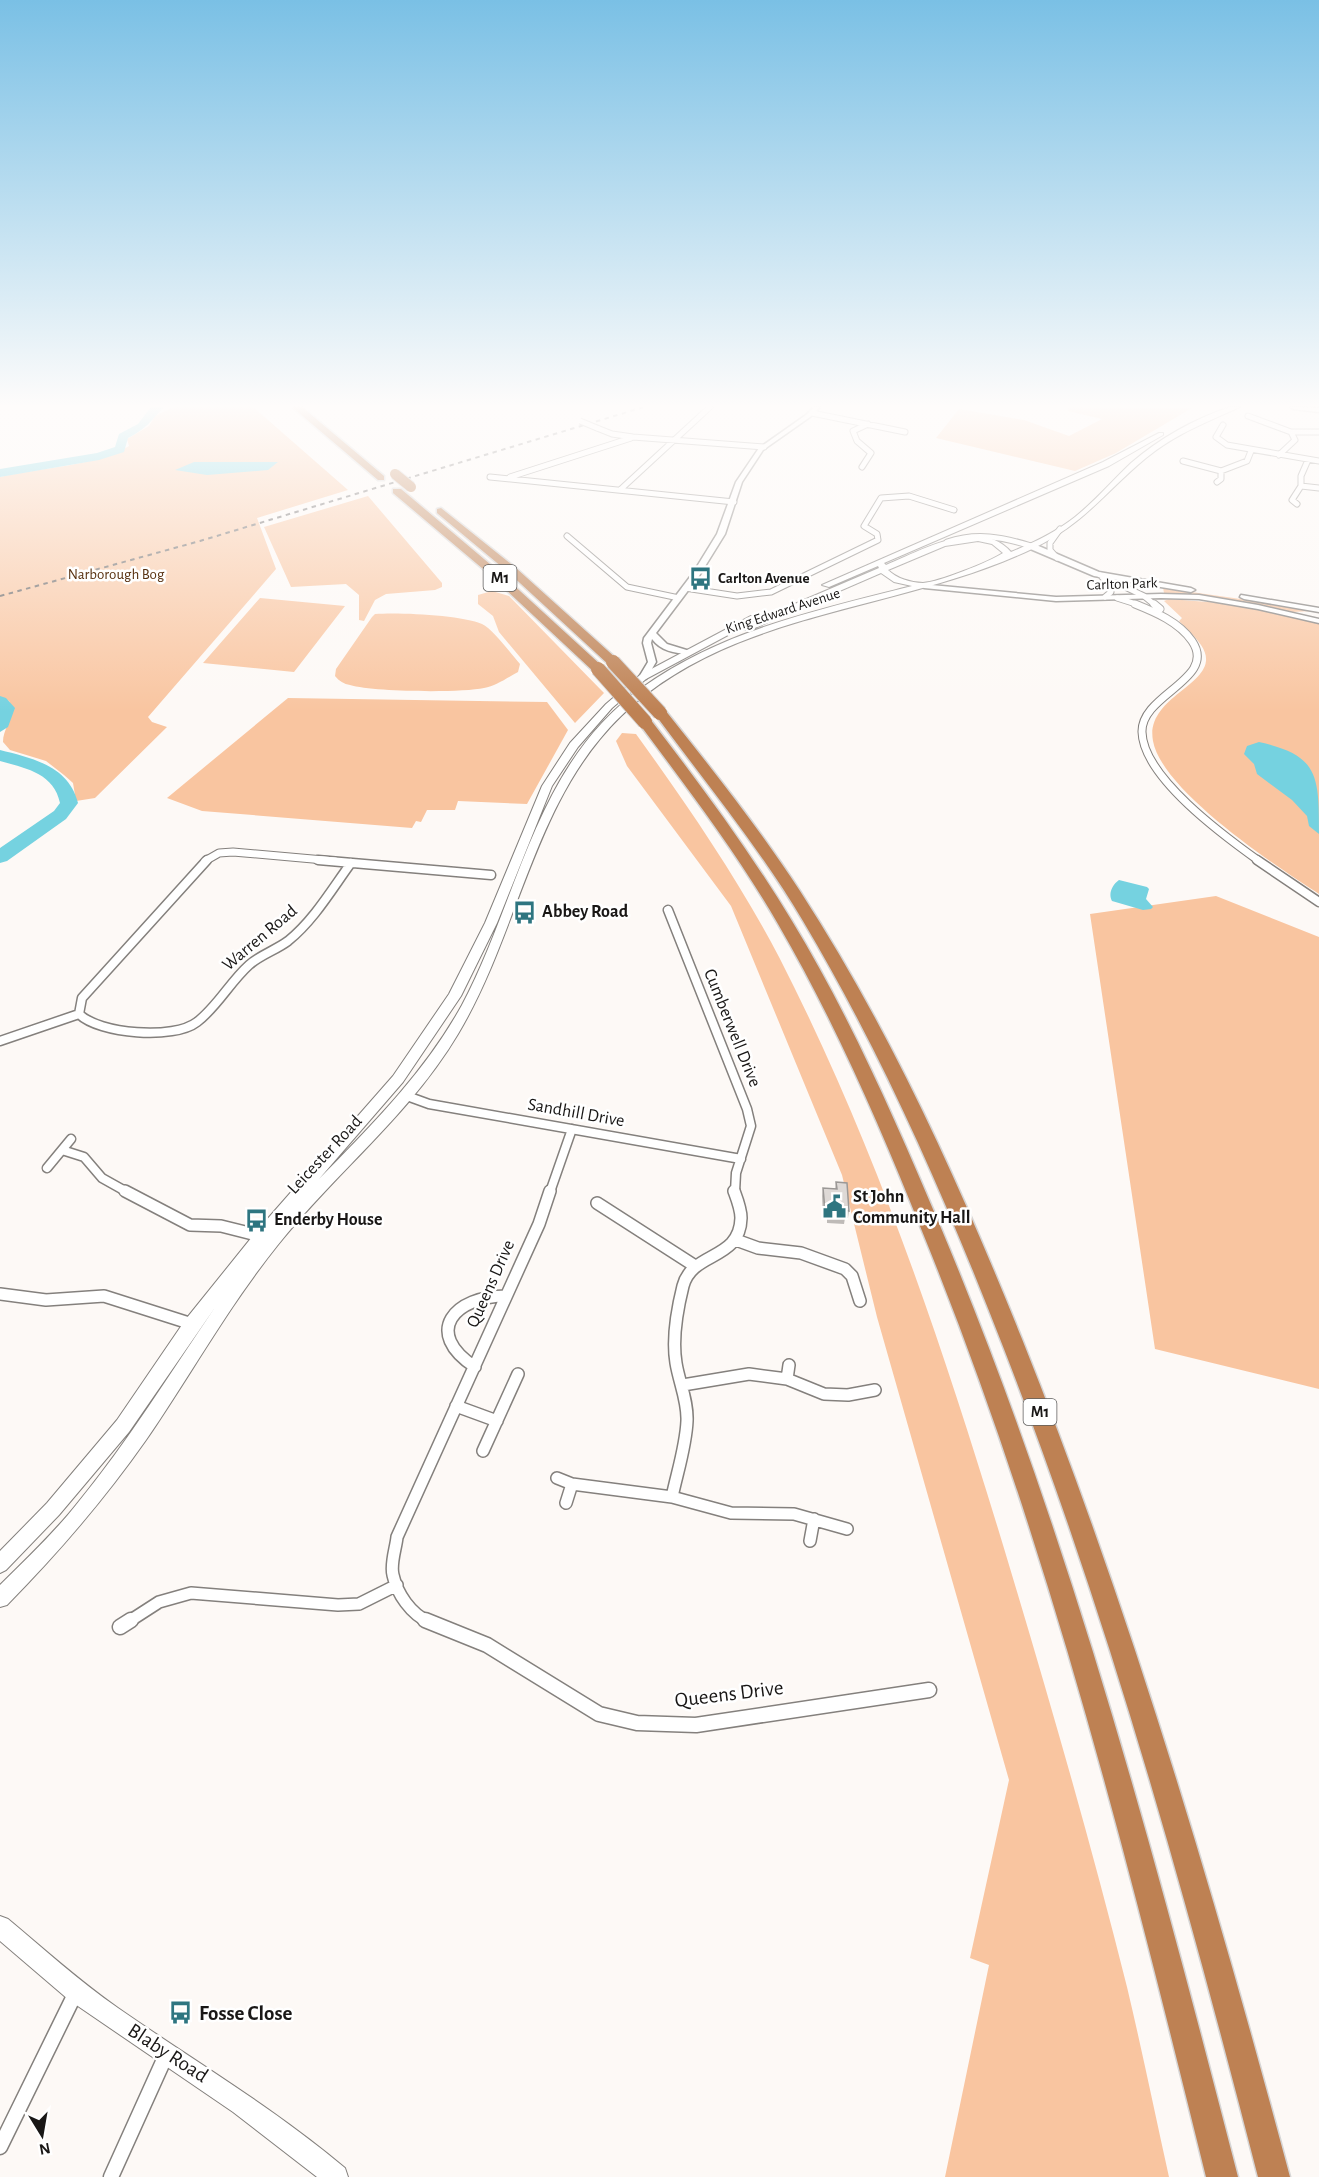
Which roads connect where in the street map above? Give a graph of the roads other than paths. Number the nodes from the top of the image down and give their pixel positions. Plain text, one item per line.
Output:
1 (418, 509) edge
2 (438, 509) edge
3 (731, 509) edge
4 (875, 509) edge
5 (950, 509) edge
6 (1001, 509) edge
7 (1087, 509) edge
8 (954, 510) dead end
9 (1060, 529) junction
10 (567, 536) dead end
11 (942, 544) junction
12 (1031, 546) junction
13 (1058, 558) junction
14 (879, 560) junction
15 (998, 561) junction
16 (882, 570) junction
17 (1097, 574) junction
18 (924, 586) junction
19 (686, 588) junction
20 (1144, 596) junction
21 (1105, 597) junction
22 (679, 598) junction
23 (1118, 598) junction
24 (1319, 614) edge
25 (1165, 615) junction
26 (653, 634) junction
27 (692, 650) junction
28 (643, 677) junction
29 (652, 718) junction
30 (594, 730) junction
31 (351, 862) junction
32 (491, 875) dead end
33 (1319, 902) edge
34 (668, 910) dead end
35 (79, 1014) junction
36 (0, 1041) edge
37 (407, 1096) junction
38 (572, 1129) junction
39 (71, 1139) dead end
40 (62, 1150) junction
41 (741, 1159) junction
42 (47, 1168) dead end
43 (597, 1203) dead end
44 (261, 1236) junction
45 (736, 1239) junction
46 (695, 1266) junction
47 (0, 1294) edge
48 (506, 1296) junction
49 (860, 1301) dead end
50 (192, 1324) junction
51 (789, 1365) dead end
52 (476, 1367) junction
53 (518, 1374) dead end
54 (787, 1379) junction
55 (683, 1385) junction
56 (874, 1390) dead end
57 (456, 1406) junction
58 (497, 1421) junction
59 (483, 1451) dead end
60 (557, 1478) dead end
61 (572, 1484) junction
62 (672, 1497) junction
63 (566, 1503) dead end
64 (814, 1520) junction
65 (846, 1529) dead end
66 (810, 1541) dead end
67 (0, 1564) edge
68 (397, 1585) junction
69 (0, 1598) edge
70 (120, 1627) dead end
71 (929, 1690) dead end
72 (0, 1927) edge
73 (76, 1992) junction
74 (167, 2053) junction
75 (0, 2147) edge
76 (111, 2177) edge
77 (336, 2177) edge
78 (1222, 2177) edge
79 (1274, 2177) edge

1 - 29 highway, M1, bridge
2 - 29 highway, M1, bridge
3 - 19 street
4 - 19 street
5 - 8 street
6 - 14 main road, King Edward Avenue
7 - 9 main road, King Edward Avenue
9 - 12 main road, King Edward Avenue
9 - 13 street
10 - 22 street
11 - 12 street, Carlton Park
11 - 15 main road, King Edward Avenue
11 - 16 main road, King Edward Avenue
12 - 13 street, Carlton Park
12 - 15 main road, King Edward Avenue
13 - 17 street, Carlton Park
14 - 16 main road
14 - 27 main road, King Edward Avenue
15 - 18 main road, King Edward Avenue
16 - 18 main road
16 - 27 main road, King Edward Avenue
17 - 20 street
17 - 21 street
17 - 24 street, Carlton Park
18 - 21 street, Carlton Park
18 - 30 main road, King Edward Avenue
19 - 22 street
20 - 23 street, Carlton Park
20 - 24 street, Carlton Park
20 - 25 street
21 - 23 street, Carlton Park
22 - 26 street
23 - 25 street
25 - 33 street
26 - 27 street
26 - 28 street
27 - 28 main road, King Edward Avenue
28 - 30 main road, King Edward Avenue
29 - 78 highway, M1
29 - 79 highway, M1
30 - 37 main road, Leicester Road
30 - 44 main road, Leicester Road
31 - 32 street
31 - 35 street
31 - 35 street, Warren Road
34 - 41 street, Cumberwell Drive
35 - 36 street
37 - 38 street, Sandhill Drive
37 - 69 main road, Leicester Road
38 - 41 street, Sandhill Drive
38 - 48 street, Queens Drive
39 - 40 street
40 - 42 street
40 - 44 street
41 - 45 street, Cumberwell Drive
43 - 46 street
44 - 50 main road, Leicester Road
45 - 46 street
45 - 49 street
46 - 55 street
47 - 50 street
48 - 52 street, Queens Drive
48 - 52 street
50 - 67 main road, Leicester Road
51 - 54 street
52 - 57 street, Queens Drive
53 - 58 street
54 - 55 street
54 - 56 street
55 - 62 street
57 - 58 street
57 - 68 street, Queens Drive
58 - 59 street
60 - 61 street
61 - 62 street
61 - 63 street
62 - 64 street
64 - 65 street
64 - 66 street
68 - 70 street
68 - 71 street, Queens Drive
72 - 73 main road, Blaby Road
73 - 74 main road, Blaby Road
73 - 75 street
74 - 76 street
74 - 77 main road, Blaby Road

